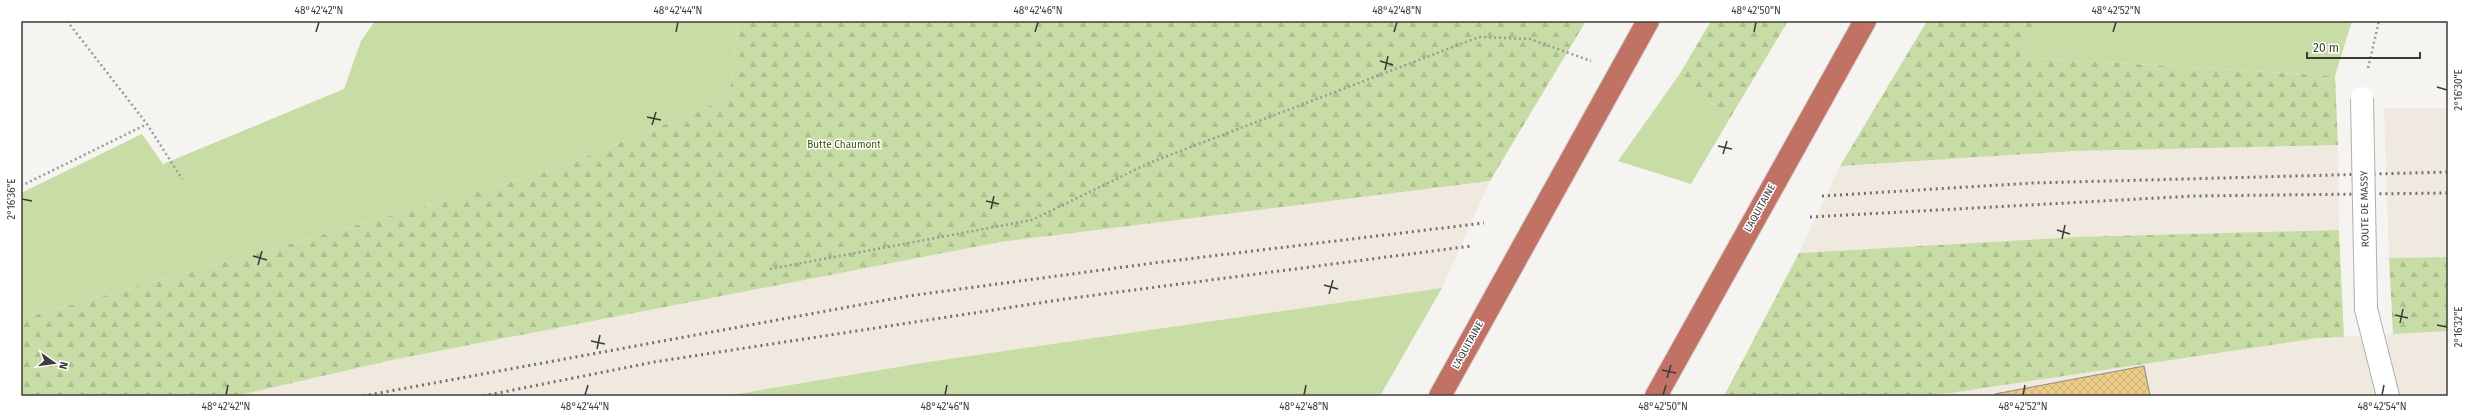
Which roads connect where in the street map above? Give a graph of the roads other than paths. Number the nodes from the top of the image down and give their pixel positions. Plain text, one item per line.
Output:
1 (1648, 21) edge
2 (1865, 21) edge
3 (2362, 98) road end
4 (1440, 396) edge
5 (1656, 396) edge
6 (2388, 396) edge

1 - 4 highway, L'AQUITAINE
2 - 5 highway, L'AQUITAINE
3 - 6 street, ROUTE DE MASSY, bridge

